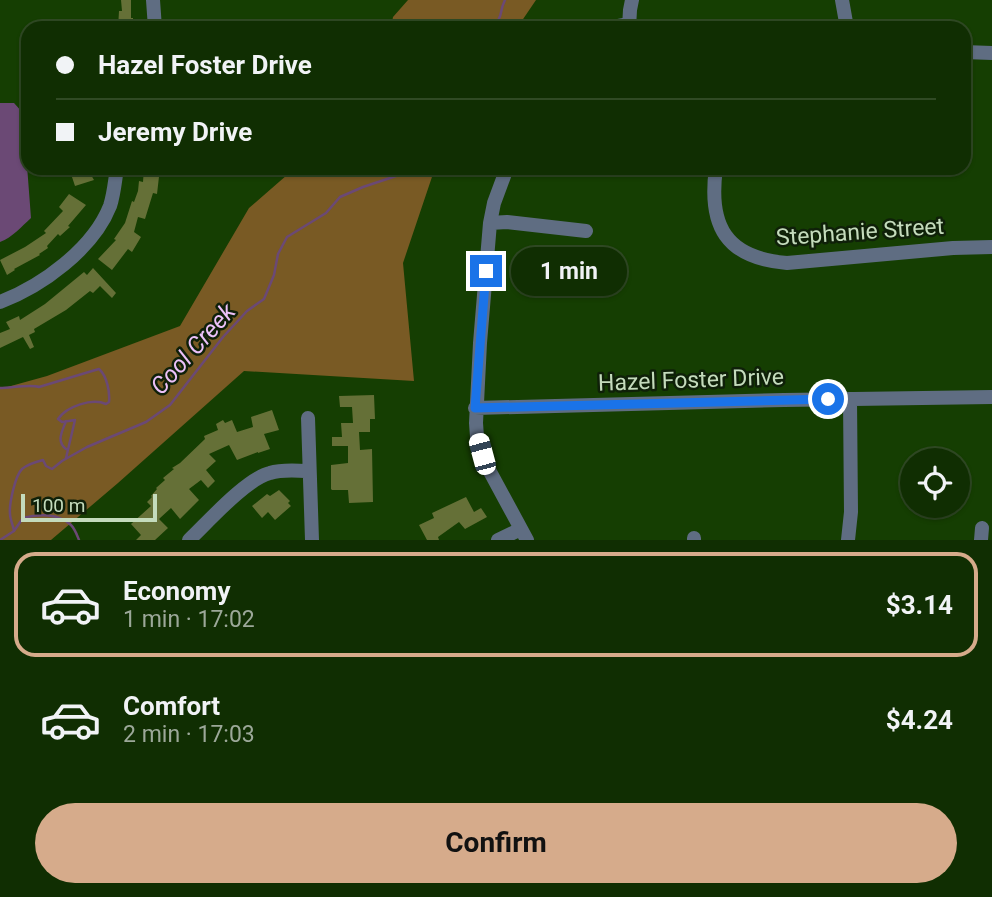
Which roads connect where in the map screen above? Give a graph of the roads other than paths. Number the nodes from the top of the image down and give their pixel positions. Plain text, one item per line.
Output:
1 (153, 0) edge
2 (632, 0) edge
3 (842, 0) edge
4 (154, 21) edge
5 (630, 21) edge
6 (846, 21) edge
7 (971, 52) edge
8 (992, 53) edge
9 (116, 175) edge
10 (504, 175) edge
11 (715, 175) edge
12 (491, 223) junction
13 (586, 231) dead end
14 (992, 247) edge
15 (0, 302) edge
16 (992, 397) edge
17 (850, 399) junction
18 (475, 408) junction
19 (308, 418) dead end
20 (309, 471) junction
21 (524, 534) edge
22 (189, 540) edge
23 (312, 540) edge
24 (498, 540) edge
25 (848, 540) edge

1 - 4 street
2 - 5 street
3 - 6 street
7 - 8 street
9 - 15 street
10 - 12 street
11 - 14 street, Stephanie Street
12 - 13 street
12 - 18 street
16 - 17 street, Hazel Foster Drive
17 - 18 street, Hazel Foster Drive
17 - 25 street
18 - 21 street
19 - 20 street
20 - 22 street
20 - 23 street
21 - 24 street

